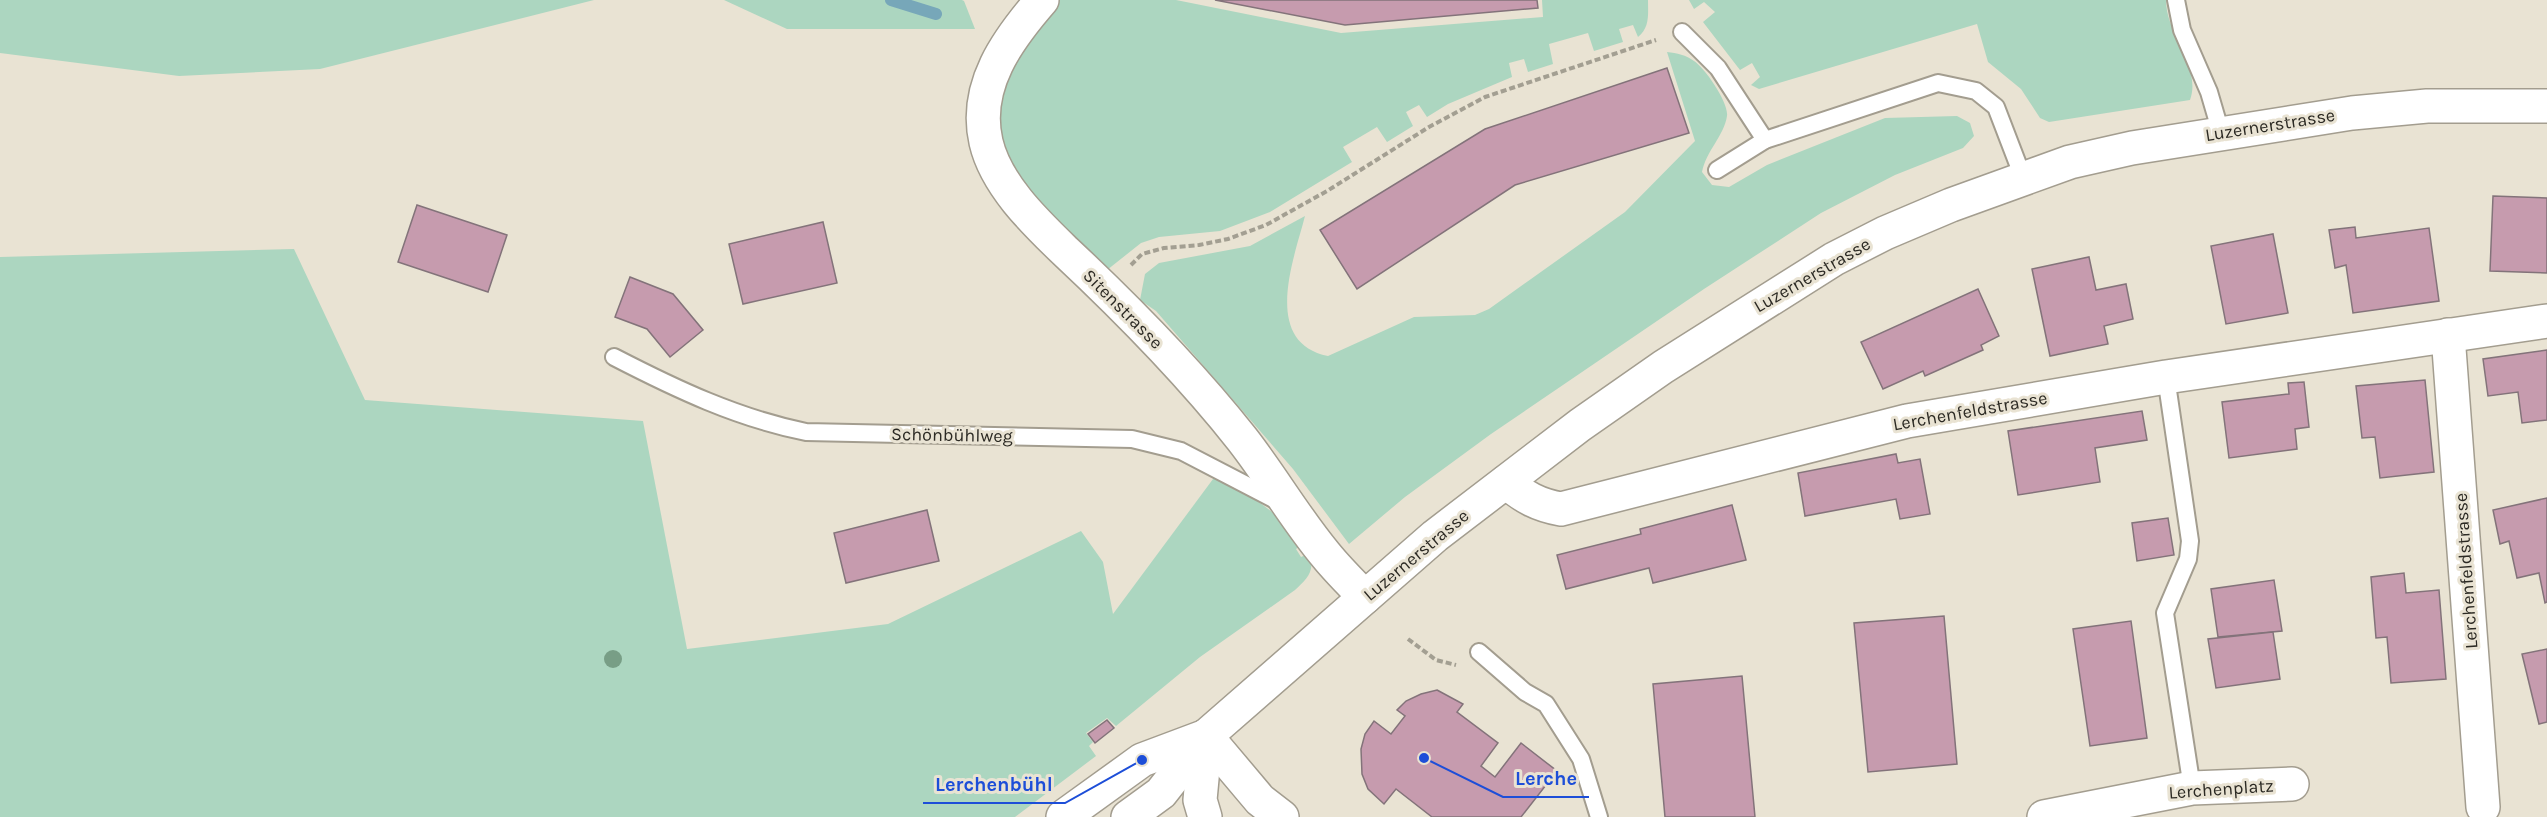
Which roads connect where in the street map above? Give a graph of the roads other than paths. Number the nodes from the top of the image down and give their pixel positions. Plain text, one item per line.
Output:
1 (1042, 0) edge
2 (2176, 0) edge
3 (1682, 32) road end
4 (2547, 106) edge
5 (2221, 133) junction
6 (1766, 140) junction
7 (1717, 170) dead end
8 (2024, 180) junction
9 (2547, 321) edge
10 (2448, 335) junction
11 (614, 357) dead end
12 (2166, 377) junction
13 (1506, 482) junction
14 (1291, 506) junction
15 (1365, 597) junction
16 (1479, 652) road end
17 (1206, 736) junction
18 (2292, 784) dead end
19 (2192, 788) junction
20 (2483, 807) dead end
21 (1594, 815) edge
22 (1063, 817) edge
23 (1128, 817) edge
24 (1205, 817) edge
25 (1282, 817) edge
26 (2044, 817) edge

1 - 14 street, Sitenstrasse
2 - 5 lane
3 - 6 lane
4 - 5 street, Luzernerstrasse
5 - 8 street, Luzernerstrasse
6 - 7 lane
6 - 8 lane
8 - 13 street, Luzernerstrasse
9 - 10 street, Lerchenfeldstrasse
10 - 12 street, Lerchenfeldstrasse
10 - 20 street, Lerchenfeldstrasse
11 - 14 lane, Schönbühlweg
12 - 13 street, Lerchenfeldstrasse
12 - 19 lane
13 - 15 street, Luzernerstrasse
14 - 15 street, Sitenstrasse
15 - 17 street, Luzernerstrasse
16 - 21 lane
17 - 22 street, Luzernerstrasse
17 - 23 street, Luzernerstrasse
17 - 24 street
17 - 25 street
18 - 19 street, Lerchenplatz
19 - 26 street, Lerchenplatz

